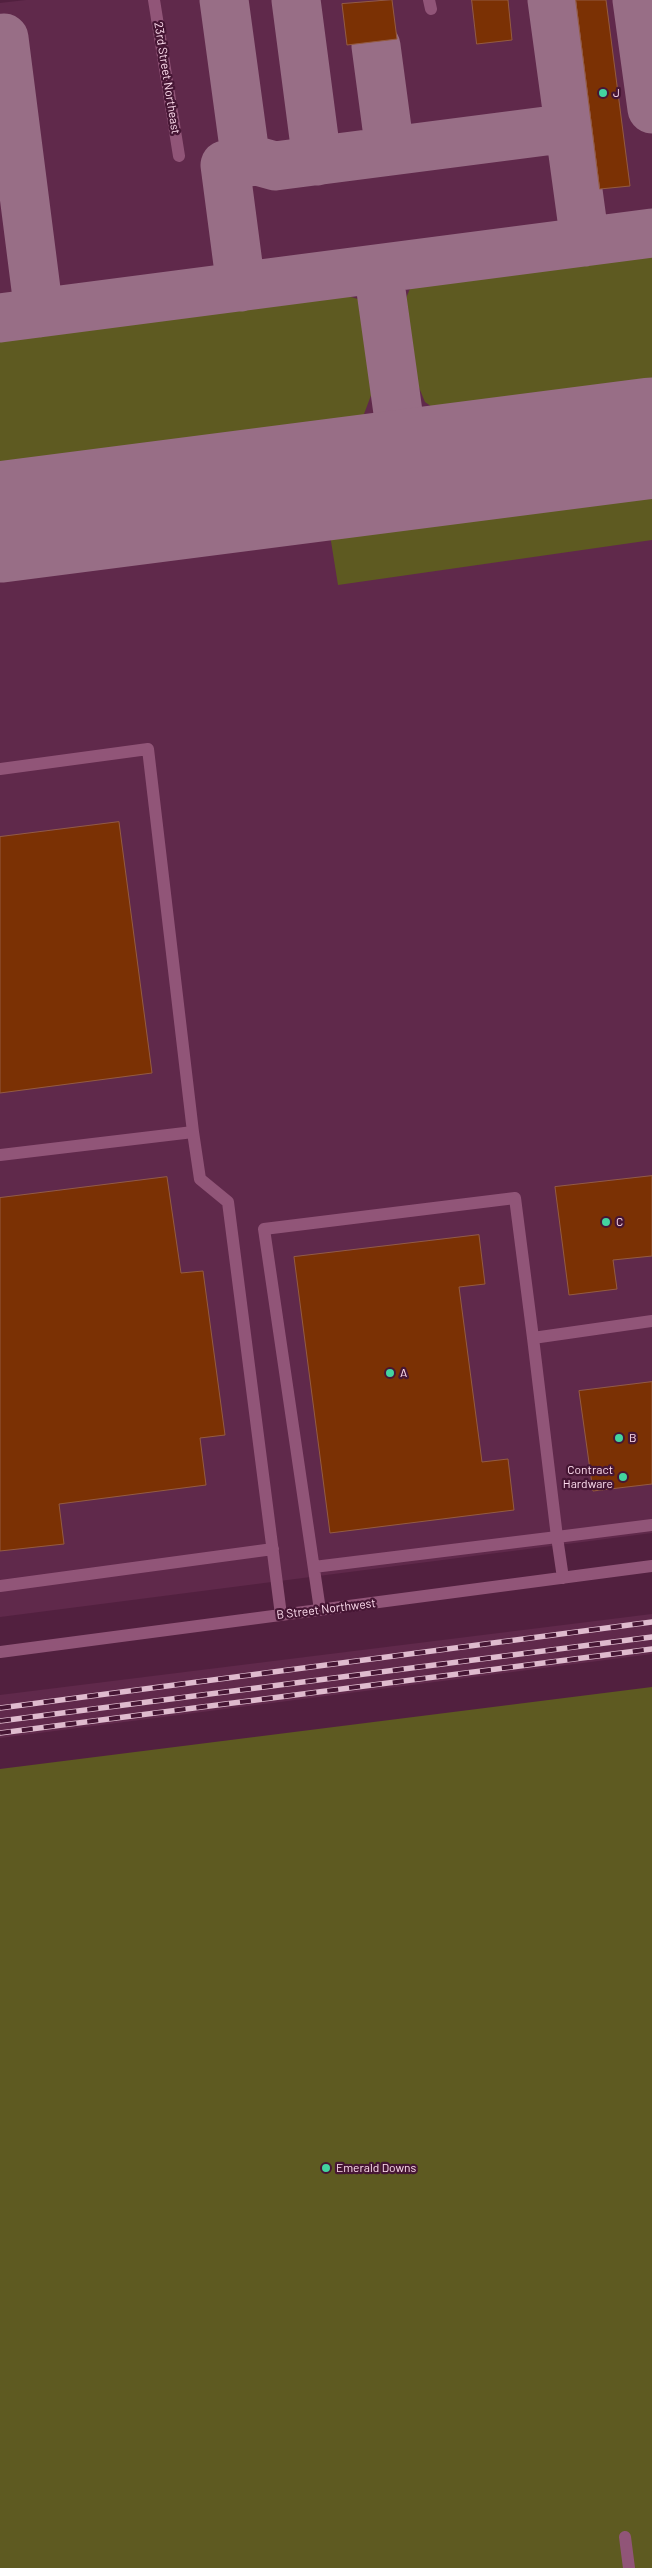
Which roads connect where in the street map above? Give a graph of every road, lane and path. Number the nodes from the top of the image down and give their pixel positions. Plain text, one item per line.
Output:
1 (154, 0) edge
2 (179, 156) dead end
3 (0, 769) edge
4 (193, 1132) junction
5 (0, 1155) edge
6 (652, 1322) edge
7 (533, 1338) junction
8 (652, 1525) edge
9 (557, 1537) junction
10 (273, 1549) junction
11 (652, 1566) edge
12 (314, 1568) junction
13 (563, 1578) junction
14 (0, 1586) edge
15 (320, 1610) junction
16 (281, 1615) junction
17 (0, 1652) edge
18 (625, 2537) dead end
19 (629, 2568) edge

1 - 2 street, 23rd Street Northeast
3 - 4 street
4 - 5 street
4 - 10 street
6 - 7 street
7 - 9 street
7 - 12 street
8 - 9 street
9 - 12 street
9 - 13 street
10 - 14 street
10 - 16 street
11 - 13 street, B Street Northwest
12 - 15 street
13 - 15 street, B Street Northwest
15 - 16 street, B Street Northwest
16 - 17 street, B Street Northwest
18 - 19 street

